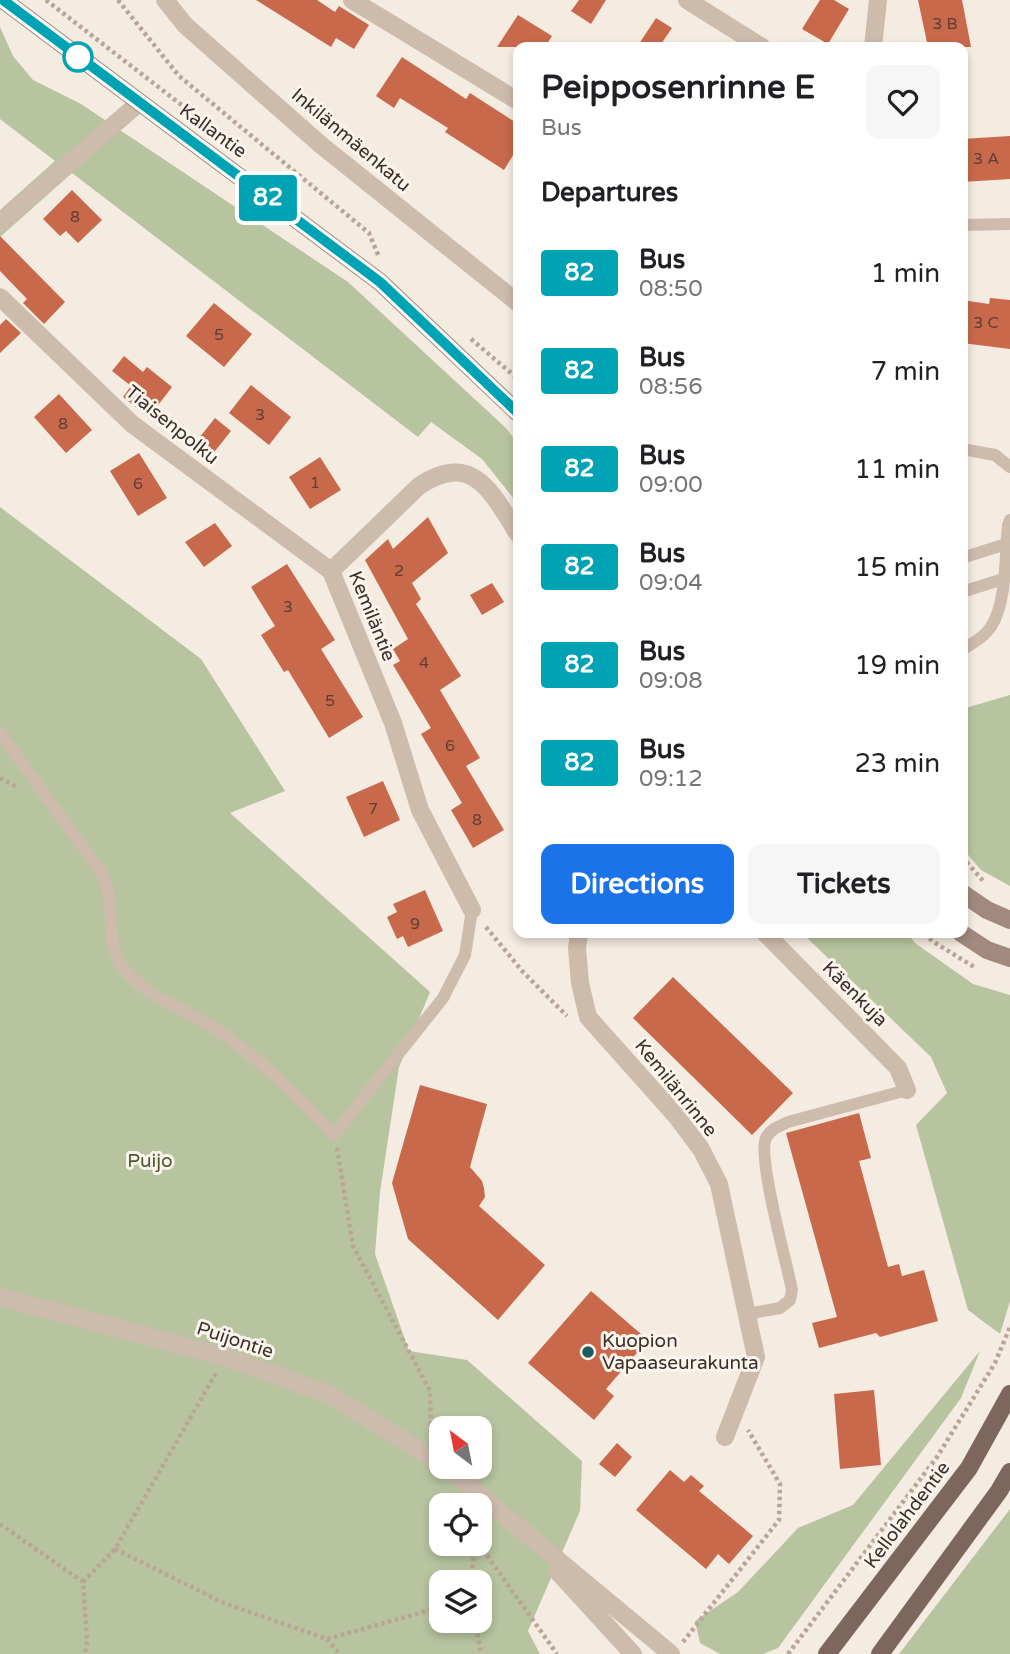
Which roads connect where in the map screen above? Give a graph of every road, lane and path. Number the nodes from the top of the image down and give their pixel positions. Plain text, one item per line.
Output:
1 (3, 0) edge
2 (118, 0) edge
3 (165, 0) edge
4 (352, 0) edge
5 (687, 0) edge
6 (878, 0) edge
7 (754, 42) edge
8 (874, 42) edge
9 (513, 98) edge
10 (139, 103) junction
11 (0, 223) edge
12 (1010, 224) edge
13 (968, 225) edge
14 (379, 258) dead end
15 (0, 297) edge
16 (513, 299) edge
17 (513, 408) edge
18 (968, 450) edge
19 (1010, 467) edge
20 (1010, 520) edge
21 (513, 526) edge
22 (1006, 544) junction
23 (968, 556) edge
24 (331, 571) junction
25 (1003, 579) junction
26 (968, 590) edge
27 (968, 646) edge
28 (0, 733) edge
29 (968, 864) edge
30 (989, 888) dead end
31 (968, 897) edge
32 (472, 910) junction
33 (1010, 920) edge
34 (578, 938) edge
35 (770, 938) edge
36 (968, 938) edge
37 (1010, 958) edge
38 (575, 1025) dead end
39 (906, 1090) joint
40 (334, 1135) junction
41 (0, 1297) edge
42 (747, 1314) junction
43 (1010, 1327) edge
44 (225, 1357) junction
45 (1010, 1394) edge
46 (736, 1409) junction
47 (433, 1416) edge
48 (725, 1437) dead end
49 (429, 1456) edge
50 (1010, 1472) edge
51 (460, 1479) edge
52 (507, 1517) junction
53 (0, 1524) edge
54 (116, 1549) junction
55 (488, 1556) edge
56 (83, 1582) junction
57 (429, 1610) edge
58 (477, 1633) edge
59 (327, 1639) junction
60 (676, 1649) edge
61 (85, 1654) edge
62 (341, 1654) edge
63 (481, 1654) edge
64 (557, 1654) edge
65 (633, 1654) edge
66 (789, 1654) edge
67 (827, 1654) edge
68 (880, 1654) edge

1 - 10 main road, Kallantie
2 - 14 path
3 - 16 street, Inkilänmäenkatu
4 - 9 street
5 - 7 street
6 - 8 street
10 - 11 street
10 - 17 main road, Kallantie
12 - 13 lane
15 - 24 street, Tiaisenpolku
18 - 19 lane
20 - 22 lane
21 - 24 street, Kemiläntie
22 - 23 lane
22 - 25 lane
24 - 32 street, Kemiläntie
25 - 26 lane
25 - 27 lane
28 - 40 lane
29 - 30 path
31 - 33 main road
32 - 38 path
32 - 40 lane
34 - 42 street, Kemilänrinne
35 - 39 street, Käenkuja
36 - 37 main road
39 - 42 lane
40 - 47 path
41 - 44 street, Puijontie
42 - 46 street, Kemilänrinne
43 - 66 path
44 - 49 street, Puijontie
44 - 54 path
45 - 67 main road, Kellolahdentie
46 - 48 street, Kemilänrinne
46 - 60 path
50 - 68 main road
51 - 52 street, Puijontie
52 - 60 street, Puijontie
52 - 65 street, Puijontie
53 - 56 path
54 - 56 path
54 - 59 path
55 - 64 path
56 - 61 path
57 - 59 path
58 - 63 path
59 - 62 path

